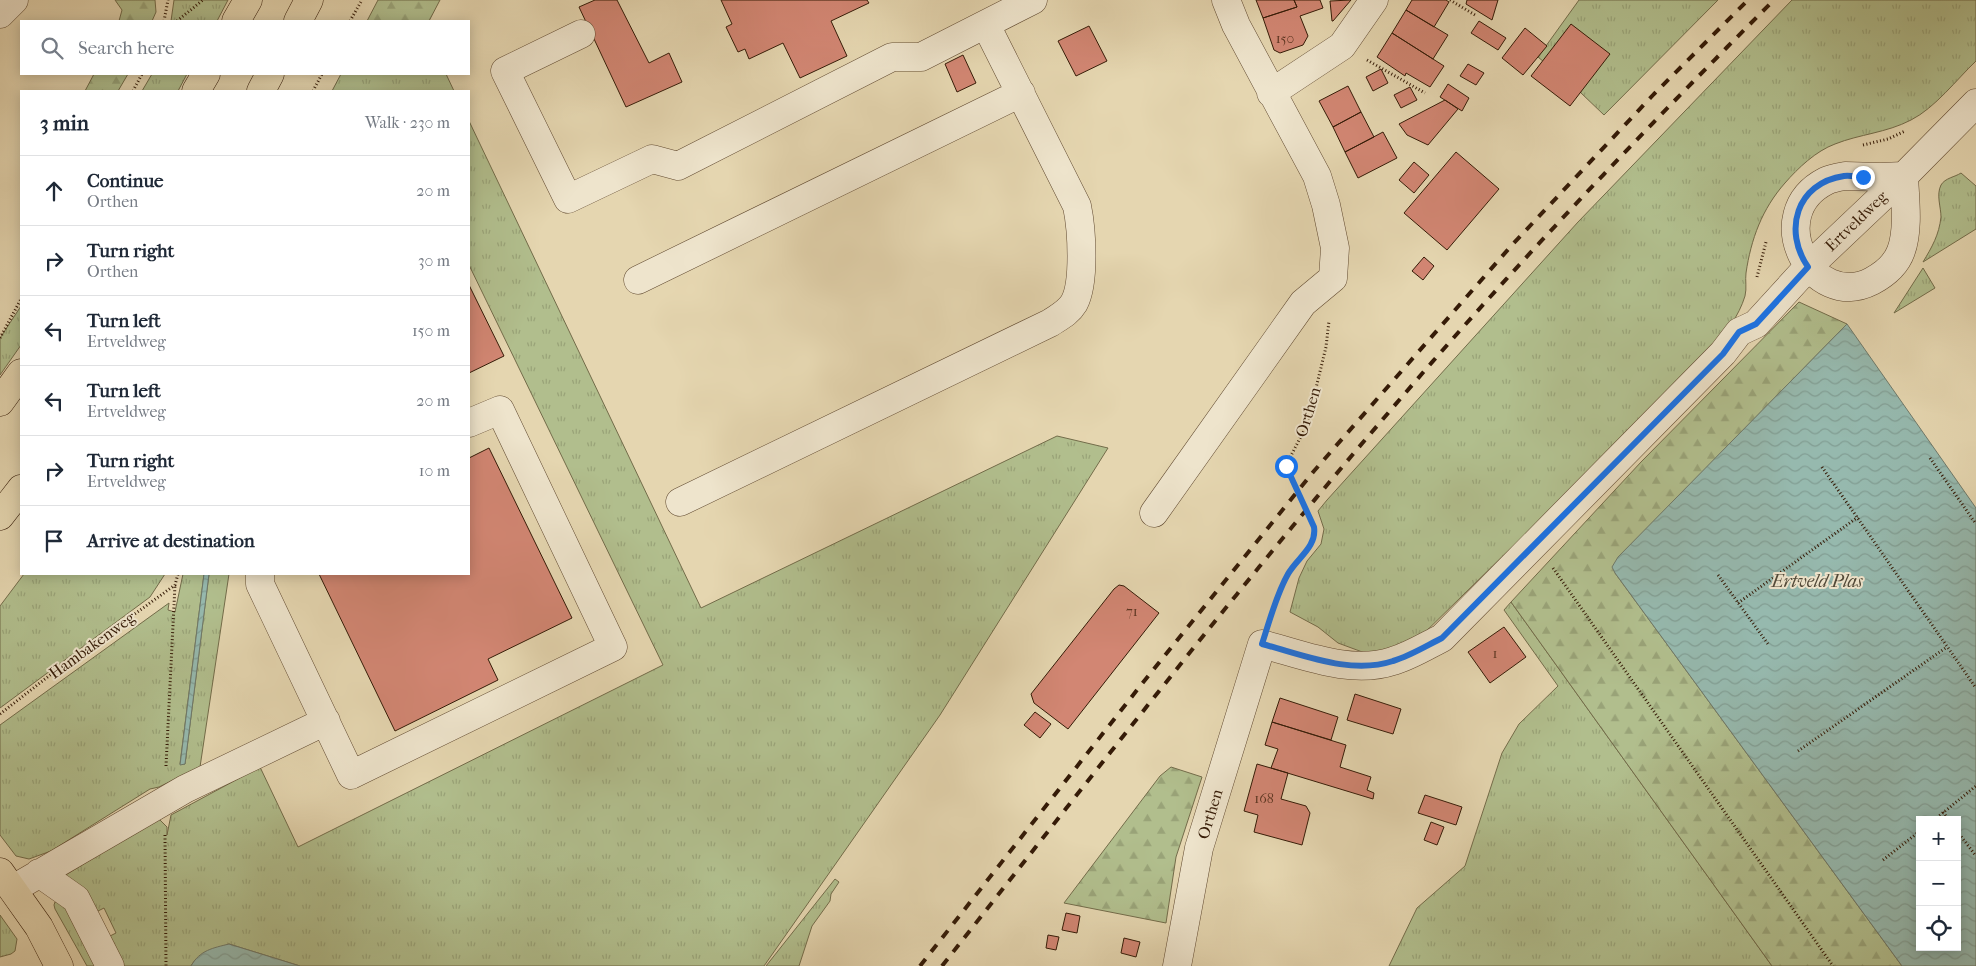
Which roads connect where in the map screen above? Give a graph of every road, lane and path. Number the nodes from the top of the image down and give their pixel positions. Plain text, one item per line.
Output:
1 (14, 0) edge
2 (168, 0) edge
3 (203, 0) edge
4 (248, 0) edge
5 (309, 0) edge
6 (362, 0) edge
7 (1033, 0) edge
8 (1226, 0) edge
9 (1374, 0) edge
10 (1450, 0) edge
11 (0, 14) edge
12 (1475, 15) dead end
13 (164, 20) edge
14 (178, 20) edge
15 (237, 20) edge
16 (299, 20) edge
17 (351, 20) edge
18 (986, 25) junction
19 (581, 34) dead end
20 (1342, 46) junction
21 (141, 75) edge
22 (205, 75) edge
23 (269, 75) edge
24 (321, 75) edge
25 (133, 90) edge
26 (197, 90) edge
27 (262, 90) edge
28 (314, 90) edge
29 (1021, 93) junction
30 (1271, 93) junction
31 (1425, 93) dead end
32 (1976, 102) edge
33 (1904, 176) junction
34 (1808, 267) junction
35 (1333, 278) junction
36 (638, 280) dead end
37 (20, 300) edge
38 (0, 338) edge
39 (20, 374) edge
40 (0, 402) edge
41 (470, 423) edge
42 (1930, 458) dead end
43 (1822, 467) dead end
44 (20, 490) edge
45 (680, 502) dead end
46 (1154, 513) dead end
47 (0, 516) edge
48 (1858, 516) junction
49 (1976, 524) edge
50 (1535, 543) junction
51 (178, 575) edge
52 (260, 575) edge
53 (1718, 576) dead end
54 (175, 585) junction
55 (1738, 602) junction
56 (1262, 644) junction
57 (1768, 644) dead end
58 (1947, 647) junction
59 (1976, 688) edge
60 (0, 714) edge
61 (326, 721) junction
62 (1798, 751) dead end
63 (1976, 786) edge
64 (165, 802) junction
65 (1943, 812) junction
66 (1938, 816) edge
67 (1946, 816) edge
68 (1916, 834) edge
69 (1961, 836) edge
70 (1976, 856) edge
71 (1883, 860) dead end
72 (39, 873) junction
73 (6, 880) edge
74 (59, 966) edge
75 (110, 966) edge
76 (166, 966) edge
77 (1177, 966) edge
78 (1833, 966) edge

1 - 11 street
2 - 13 path
3 - 14 path
4 - 15 main road
5 - 16 main road
6 - 17 path
7 - 18 street
8 - 30 street
9 - 20 street
10 - 12 path
18 - 19 street
18 - 29 street
20 - 30 street
20 - 31 path
21 - 25 path
22 - 26 main road
23 - 27 main road
24 - 28 path
29 - 36 street
29 - 45 street
30 - 35 street
32 - 33 street, Ertveldweg
33 - 34 street, Ertveldweg
33 - 34 street, Ertveldweg
33 - 34 street, Ertveldweg
34 - 50 street, Ertveldweg
35 - 46 street
35 - 56 path, Orthen
37 - 38 path
39 - 40 main road
41 - 61 street
42 - 49 path
43 - 48 path
44 - 47 main road
48 - 55 path
48 - 58 path
50 - 56 street, Ertveldweg
50 - 78 path
51 - 54 path
52 - 61 street
53 - 55 path
54 - 60 path, Hambakenweg
54 - 64 path
55 - 57 path
56 - 77 street, Orthen
58 - 59 path
58 - 62 path
61 - 64 street
63 - 65 path
64 - 72 street
64 - 76 path
65 - 66 path
65 - 67 path
68 - 71 path
69 - 70 path
72 - 73 street
72 - 75 street
73 - 74 main road

